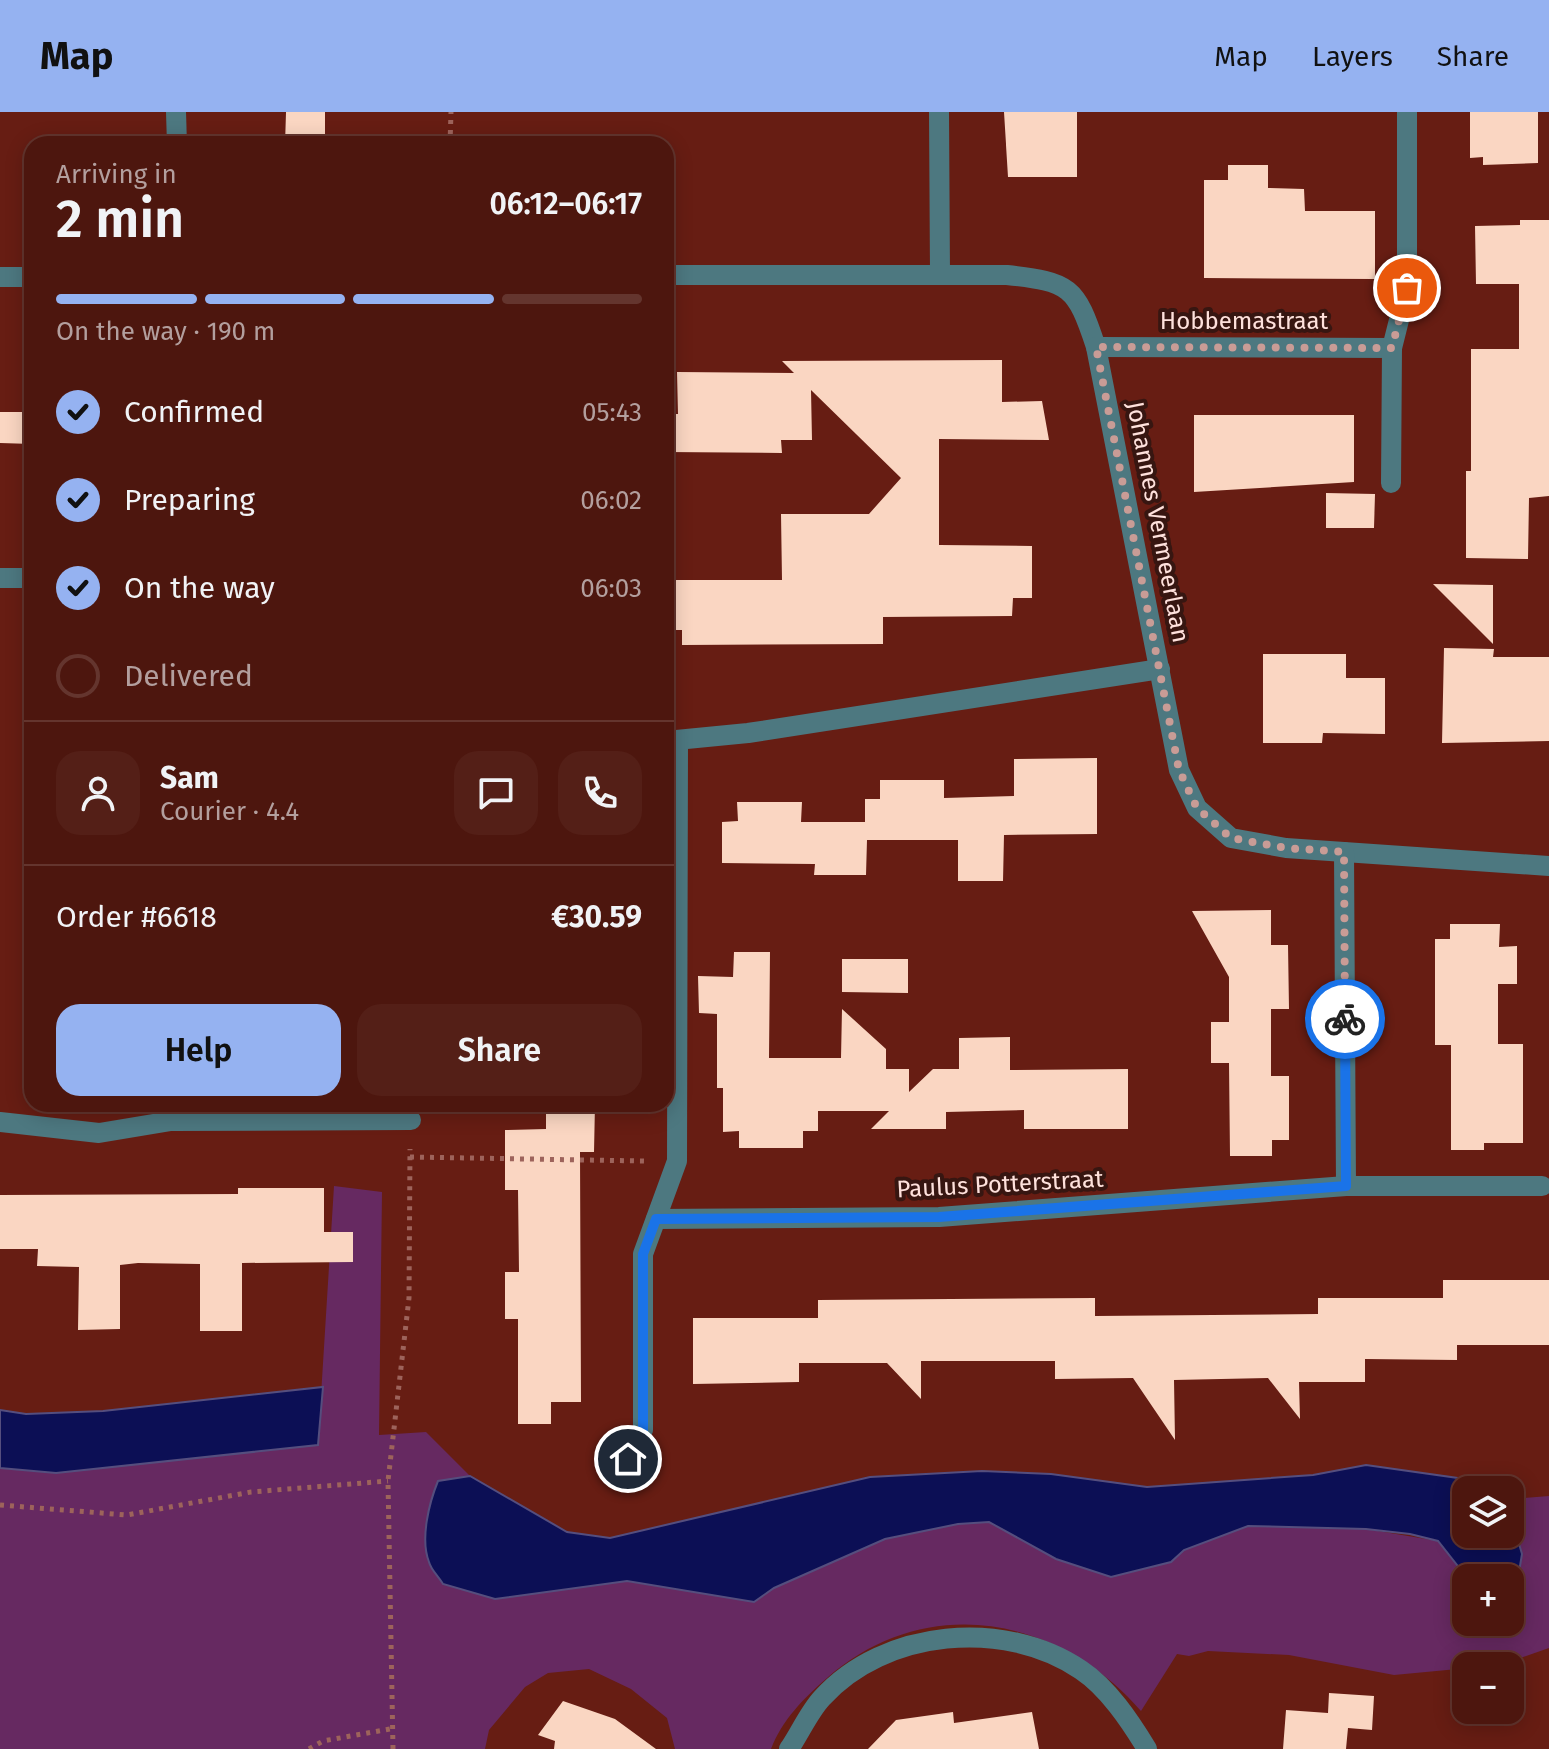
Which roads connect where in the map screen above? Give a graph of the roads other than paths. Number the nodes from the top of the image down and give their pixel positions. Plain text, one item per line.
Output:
1 (176, 112) edge
2 (939, 112) edge
3 (1407, 112) edge
4 (177, 136) edge
5 (940, 274) junction
6 (674, 275) edge
7 (0, 277) edge
8 (24, 277) edge
9 (1096, 347) junction
10 (1392, 348) junction
11 (1391, 483) dead end
12 (0, 578) edge
13 (24, 578) edge
14 (1160, 669) junction
15 (674, 741) edge
16 (1344, 852) junction
17 (1549, 866) edge
18 (674, 909) edge
19 (172, 1112) edge
20 (411, 1120) road end
21 (0, 1122) edge
22 (1346, 1186) junction
23 (1542, 1186) dead end
24 (656, 1219) junction
25 (628, 1459) dead end
26 (789, 1749) edge
27 (1147, 1749) edge

1 - 4 street
2 - 5 street
3 - 10 street
5 - 6 street, Johannes Vermeerlaan
5 - 9 street, Johannes Vermeerlaan
7 - 8 street
9 - 10 street, Hobbemastraat
9 - 14 street, Johannes Vermeerlaan
10 - 11 street
12 - 13 street
14 - 15 street
14 - 16 street, Johannes Vermeerlaan
16 - 17 street, Johannes Vermeerlaan
16 - 22 street
18 - 24 street
19 - 20 street
19 - 21 street
22 - 23 street, Paulus Potterstraat
22 - 24 street, Paulus Potterstraat
24 - 25 street
26 - 27 street

